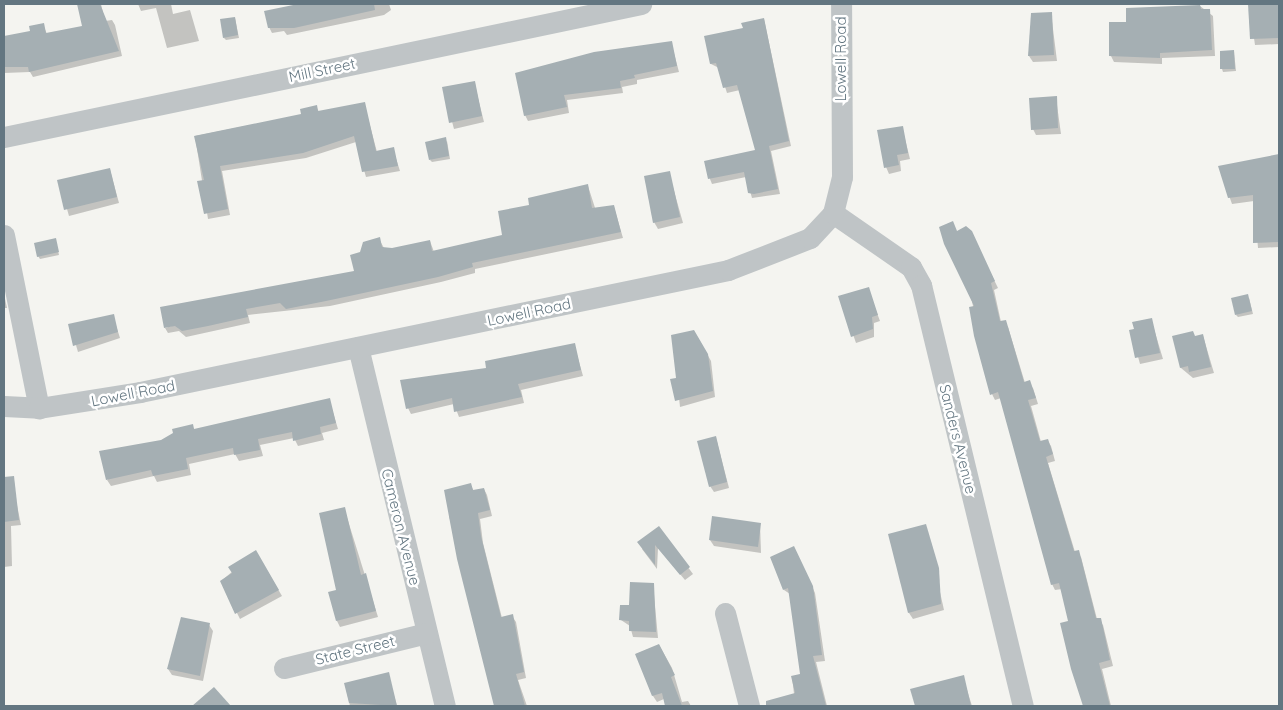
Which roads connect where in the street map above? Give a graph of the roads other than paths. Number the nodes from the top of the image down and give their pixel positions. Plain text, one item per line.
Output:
1 (640, 4) edge
2 (841, 4) edge
3 (4, 137) edge
4 (833, 213) junction
5 (4, 235) edge
6 (358, 347) junction
7 (4, 406) edge
8 (39, 408) junction
9 (725, 613) dead end
10 (427, 633) junction
11 (284, 668) dead end
12 (445, 706) edge
13 (749, 706) edge
14 (1023, 706) edge

1 - 3 street, Mill Street
2 - 4 street, Lowell Road
4 - 6 street, Lowell Road
4 - 14 street, Sanders Avenue
5 - 8 street
6 - 8 street, Lowell Road
6 - 10 street, Cameron Avenue
7 - 8 street, Lowell Road
9 - 13 street
10 - 11 street, State Street
10 - 12 street, Cameron Avenue

